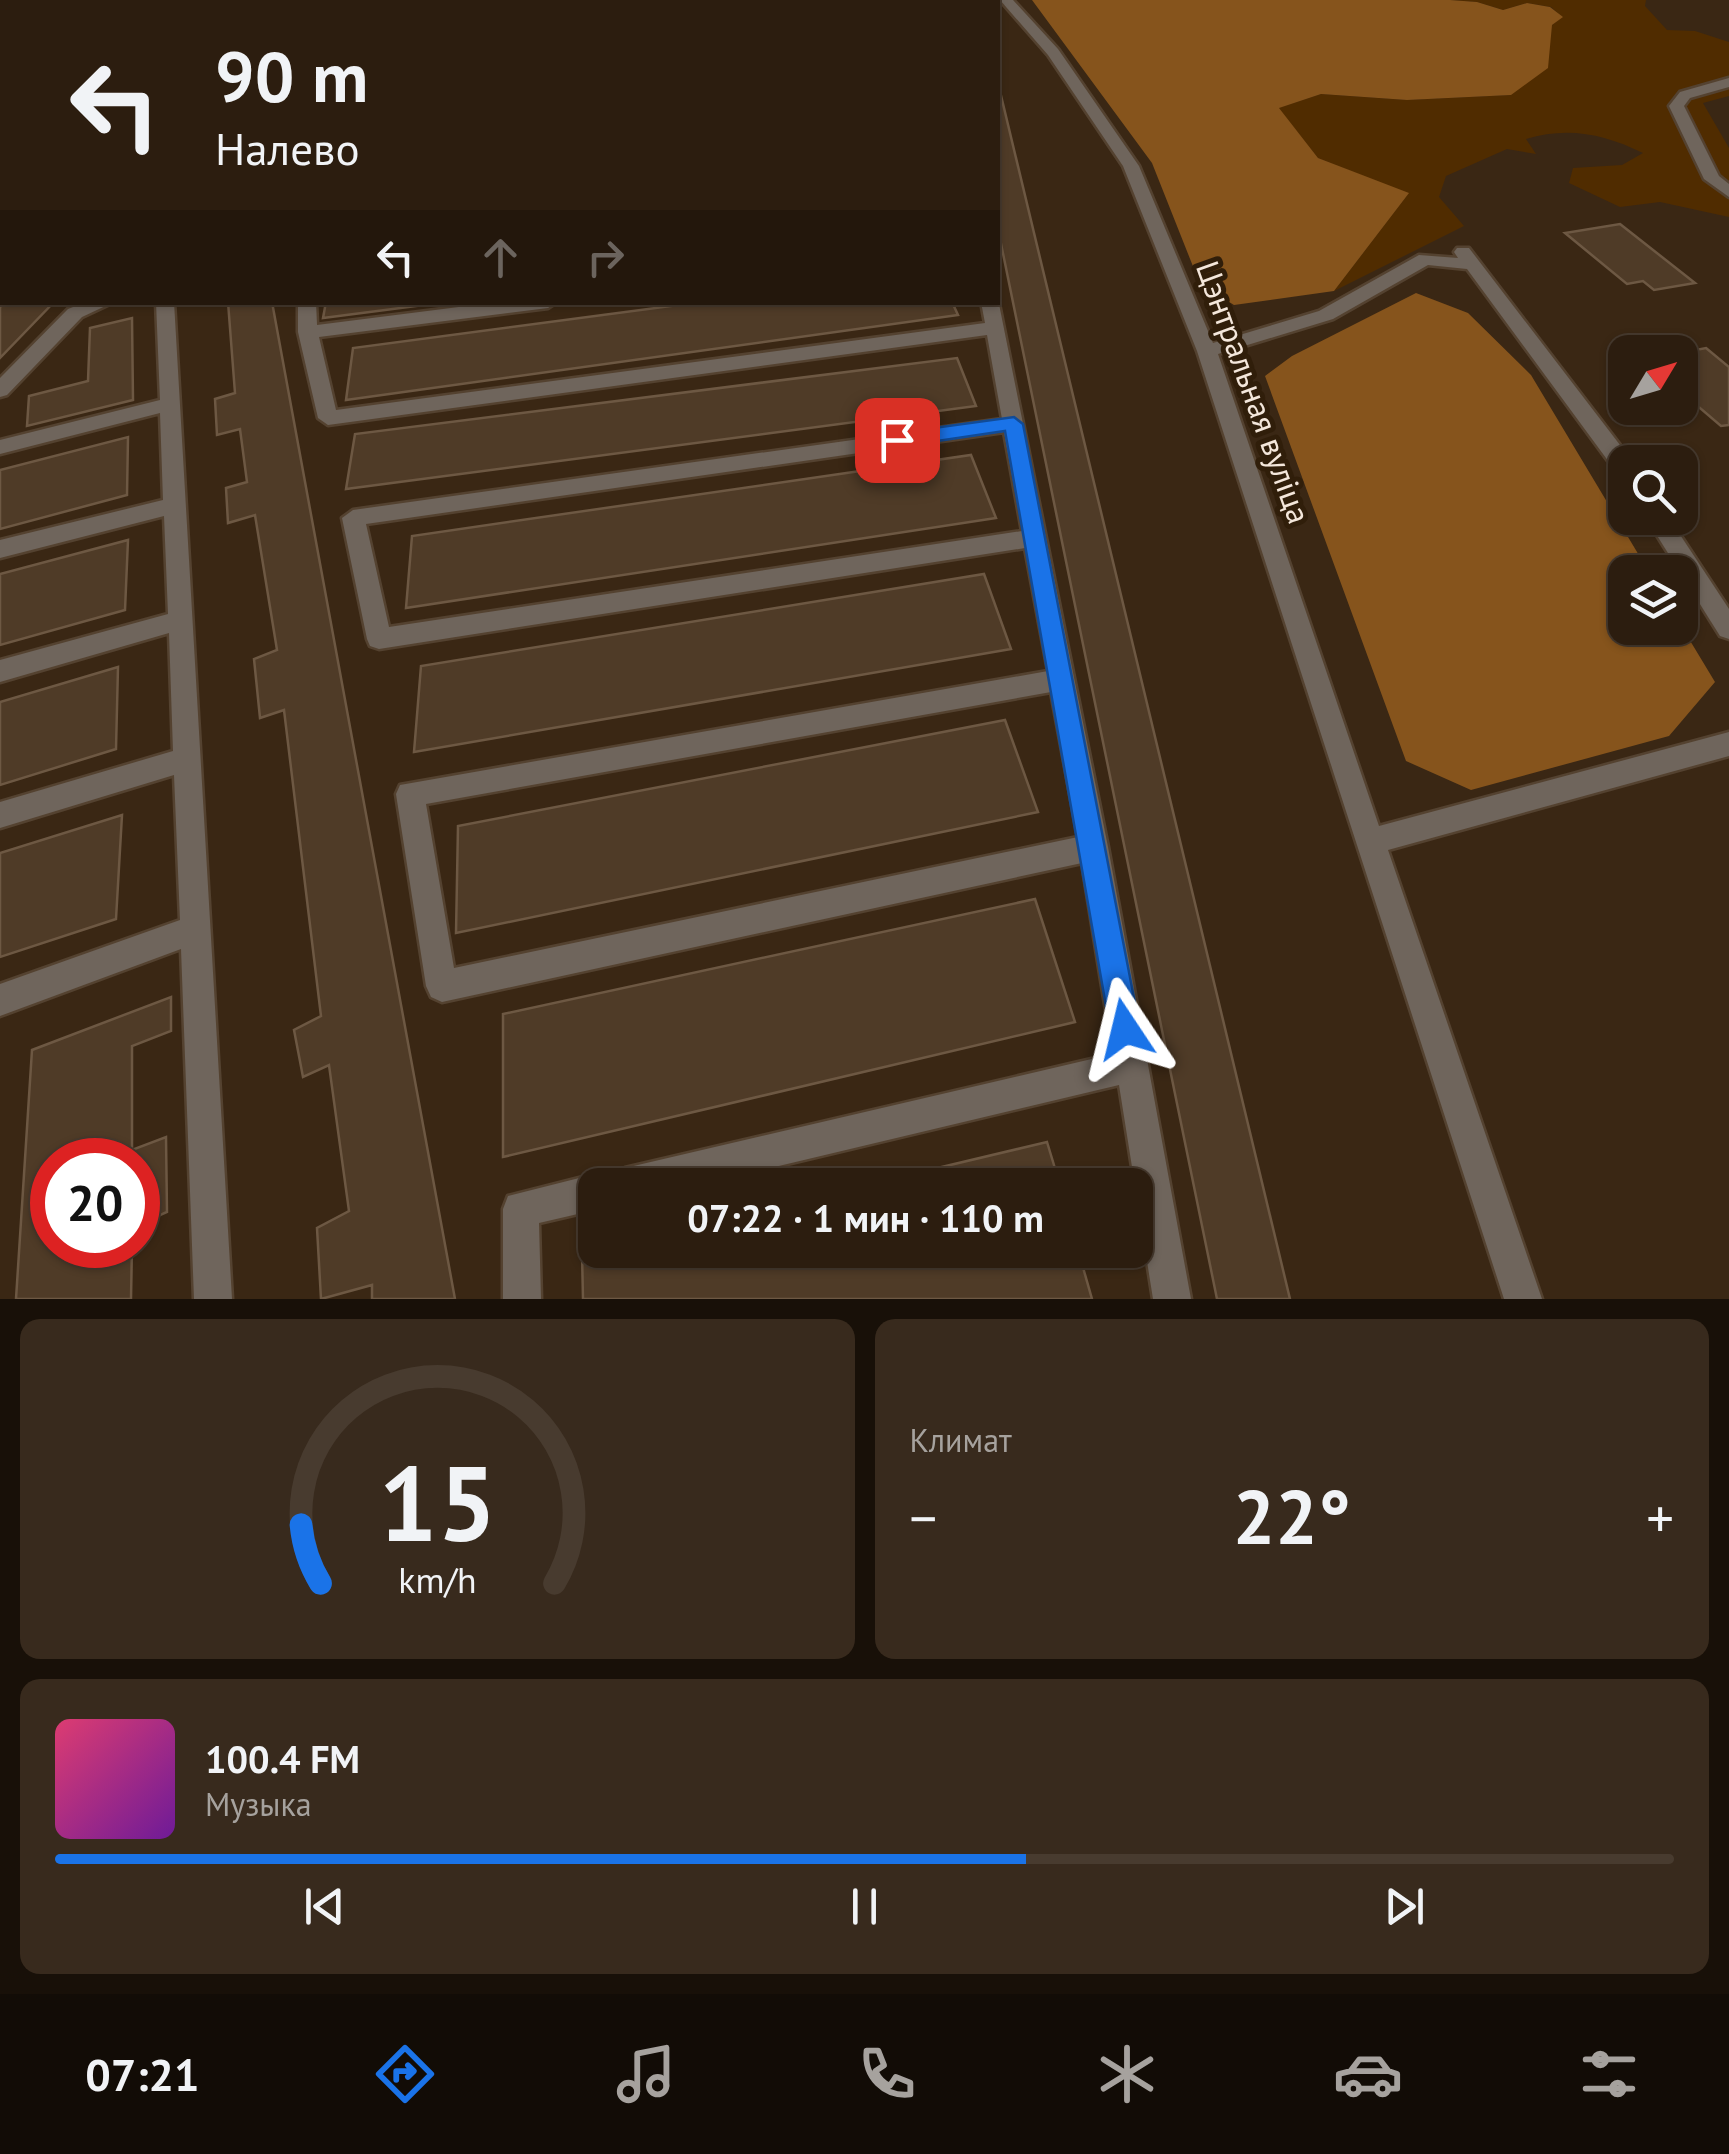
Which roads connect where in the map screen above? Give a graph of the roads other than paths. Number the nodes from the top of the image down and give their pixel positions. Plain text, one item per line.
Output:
1 (1006, 0) edge
2 (1729, 82) edge
3 (1729, 192) edge
4 (98, 305) edge
5 (165, 305) edge
6 (307, 305) edge
7 (524, 305) edge
8 (993, 315) edge
9 (308, 332) junction
10 (1207, 351) junction
11 (0, 390) edge
12 (170, 404) junction
13 (1014, 424) junction
14 (1608, 445) edge
15 (0, 447) edge
16 (175, 504) junction
17 (1668, 535) edge
18 (1036, 538) junction
19 (0, 549) edge
20 (180, 620) junction
21 (1729, 629) edge
22 (0, 672) edge
23 (1062, 680) junction
24 (1729, 744) edge
25 (187, 758) junction
26 (0, 815) edge
27 (1370, 842) junction
28 (1094, 846) junction
29 (196, 929) junction
30 (0, 1000) edge
31 (1131, 1066) junction
32 (697, 1168) edge
33 (578, 1196) edge
34 (213, 1299) edge
35 (522, 1299) edge
36 (1172, 1299) edge
37 (1522, 1299) edge

1 - 10 street, Цэнтральная вуліца
2 - 3 street
4 - 11 street
5 - 12 street
6 - 9 street
7 - 9 street
8 - 9 street
8 - 13 street
10 - 14 street
10 - 27 street, Цэнтральная вуліца
12 - 15 street
12 - 16 street
13 - 18 street
13 - 18 street
16 - 19 street
16 - 20 street
17 - 21 street
18 - 23 street
20 - 22 street
20 - 25 street
23 - 28 street
23 - 28 street
24 - 27 street
25 - 26 street
25 - 29 street
27 - 37 street, Цэнтральная вуліца
28 - 31 street
29 - 30 street
29 - 34 street
31 - 32 street
31 - 36 street
33 - 35 street

